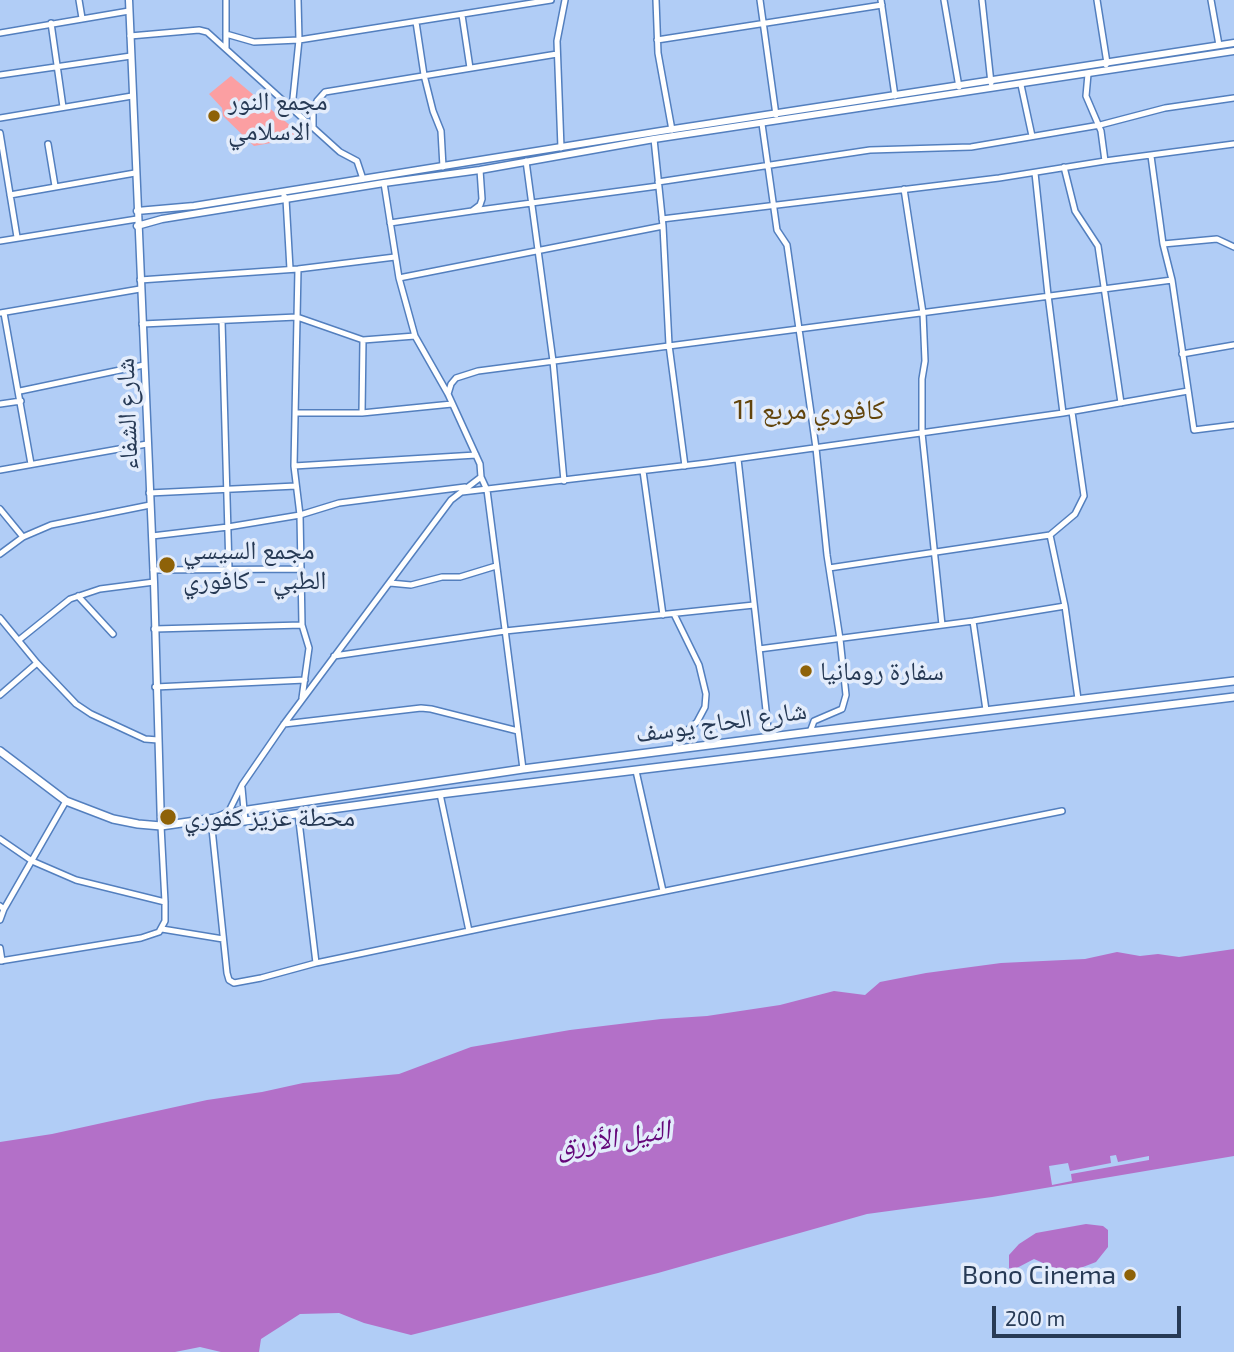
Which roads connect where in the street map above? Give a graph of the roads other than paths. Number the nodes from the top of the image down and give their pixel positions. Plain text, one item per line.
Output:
1 (79, 0) edge
2 (129, 0) edge
3 (226, 0) edge
4 (298, 0) edge
5 (503, 0) edge
6 (551, 0) edge
7 (565, 0) edge
8 (656, 0) edge
9 (760, 0) edge
10 (944, 0) edge
11 (982, 0) edge
12 (1097, 0) edge
13 (1211, 0) edge
14 (882, 2) edge
15 (505, 8) junction
16 (129, 11) junction
17 (462, 15) junction
18 (82, 18) junction
19 (415, 22) junction
20 (763, 22) junction
21 (51, 23) junction
22 (0, 33) edge
23 (226, 34) junction
24 (130, 36) junction
25 (299, 40) junction
26 (657, 40) junction
27 (1234, 43) edge
28 (1219, 46) junction
29 (226, 48) junction
30 (1234, 51) edge
31 (557, 54) junction
32 (131, 56) junction
33 (1107, 63) junction
34 (58, 66) junction
35 (470, 68) junction
36 (1101, 72) junction
37 (1088, 74) junction
38 (0, 75) edge
39 (424, 75) junction
40 (992, 81) junction
41 (1021, 85) junction
42 (959, 87) junction
43 (985, 90) junction
44 (132, 96) junction
45 (895, 96) junction
46 (1234, 98) edge
47 (63, 107) junction
48 (292, 108) junction
49 (0, 118) edge
50 (776, 118) junction
51 (762, 124) junction
52 (1100, 125) junction
53 (313, 128) junction
54 (672, 130) junction
55 (0, 133) edge
56 (1032, 136) junction
57 (654, 139) junction
58 (48, 144) dead end
59 (1234, 144) edge
60 (561, 148) junction
61 (1151, 156) junction
62 (1105, 160) junction
63 (2, 161) edge
64 (526, 161) junction
65 (768, 165) junction
66 (443, 167) junction
67 (1064, 167) junction
68 (480, 170) junction
69 (135, 173) junction
70 (1035, 173) junction
71 (363, 179) junction
72 (384, 183) junction
73 (658, 184) junction
74 (55, 186) junction
75 (904, 190) junction
76 (279, 191) junction
77 (9, 195) junction
78 (286, 200) junction
79 (533, 204) junction
80 (774, 205) junction
81 (472, 211) junction
82 (137, 219) junction
83 (662, 219) junction
84 (390, 223) junction
85 (663, 226) junction
86 (17, 237) junction
87 (0, 241) edge
88 (1163, 244) junction
89 (1234, 247) edge
90 (537, 251) junction
91 (395, 257) junction
92 (290, 269) junction
93 (298, 269) junction
94 (399, 278) junction
95 (140, 280) junction
96 (1172, 280) junction
97 (1105, 287) junction
98 (140, 289) junction
99 (1048, 295) junction
100 (2, 313) edge
101 (923, 313) junction
102 (297, 317) junction
103 (222, 321) junction
104 (142, 324) junction
105 (798, 329) junction
106 (415, 336) junction
107 (363, 340) junction
108 (669, 345) junction
109 (1234, 345) edge
110 (1182, 354) junction
111 (554, 361) junction
112 (144, 365) junction
113 (20, 391) junction
114 (1188, 391) junction
115 (448, 394) junction
116 (21, 401) junction
117 (1121, 403) junction
118 (0, 404) edge
119 (452, 404) junction
120 (1072, 412) junction
121 (296, 413) junction
122 (362, 413) junction
123 (1063, 413) junction
124 (1234, 425) edge
125 (922, 433) junction
126 (147, 444) junction
127 (816, 448) junction
128 (476, 456) junction
129 (738, 458) junction
130 (31, 464) junction
131 (294, 466) junction
132 (685, 466) junction
133 (0, 470) edge
134 (643, 471) junction
135 (481, 477) junction
136 (564, 481) junction
137 (296, 486) junction
138 (471, 486) junction
139 (227, 490) junction
140 (487, 490) junction
141 (459, 492) junction
142 (149, 493) junction
143 (150, 505) junction
144 (0, 509) edge
145 (300, 515) junction
146 (228, 527) junction
147 (152, 536) junction
148 (1050, 536) junction
149 (23, 537) junction
150 (934, 553) junction
151 (0, 554) edge
152 (496, 566) junction
153 (829, 568) junction
154 (229, 569) junction
155 (301, 569) junction
156 (153, 570) junction
157 (154, 582) junction
158 (390, 583) junction
159 (78, 596) junction
160 (754, 605) junction
161 (1065, 606) junction
162 (674, 614) junction
163 (663, 615) junction
164 (0, 618) edge
165 (973, 621) junction
166 (302, 625) junction
167 (942, 625) junction
168 (154, 629) junction
169 (505, 631) junction
170 (113, 634) dead end
171 (841, 639) junction
172 (19, 640) junction
173 (759, 649) junction
174 (333, 657) junction
175 (37, 663) junction
176 (305, 680) junction
177 (1234, 681) edge
178 (155, 687) junction
179 (0, 695) edge
180 (1234, 697) edge
181 (1078, 699) junction
182 (302, 701) junction
183 (986, 710) junction
184 (284, 724) junction
185 (518, 731) junction
186 (810, 732) junction
187 (769, 737) junction
188 (158, 740) junction
189 (674, 750) junction
190 (0, 751) edge
191 (677, 766) junction
192 (523, 769) junction
193 (636, 771) junction
194 (242, 785) junction
195 (440, 794) junction
196 (66, 802) junction
197 (244, 811) junction
198 (1062, 811) dead end
199 (228, 813) junction
200 (298, 813) junction
201 (213, 819) junction
202 (245, 821) junction
203 (228, 823) junction
204 (161, 825) junction
205 (0, 839) edge
206 (32, 861) junction
207 (663, 891) junction
208 (165, 902) junction
209 (2, 908) edge
210 (0, 920) edge
211 (162, 929) junction
212 (469, 931) junction
213 (223, 939) junction
214 (0, 948) edge
215 (1, 961) edge
216 (316, 963) junction

1 - 18 street
2 - 16 street, شارع الشفاء
3 - 23 street
4 - 25 street
5 - 15 street
6 - 15 street
7 - 31 street
8 - 26 street
9 - 20 street
10 - 42 street
11 - 40 street
12 - 33 street
13 - 28 street
14 - 20 street
14 - 45 street
15 - 17 street
16 - 18 street
16 - 24 street, شارع الشفاء
17 - 19 street
17 - 35 street
18 - 21 street
19 - 25 street
19 - 39 street
20 - 26 street
20 - 50 street
21 - 22 street
21 - 34 street
23 - 25 street
23 - 29 street
24 - 29 street
24 - 32 street, شارع الشفاء
25 - 48 street
26 - 54 street
27 - 28 street
28 - 33 street
29 - 48 street
30 - 36 street
31 - 35 street
31 - 60 street
32 - 34 street
32 - 44 street, شارع الشفاء
33 - 36 street
33 - 40 street
34 - 38 street
34 - 47 street
35 - 39 street
36 - 37 street
37 - 41 street
37 - 52 street
39 - 53 street
39 - 66 street
40 - 42 street
40 - 43 street
41 - 43 street
41 - 56 street
42 - 45 street
43 - 50 street
44 - 47 street
44 - 69 street, شارع الشفاء
45 - 50 street
46 - 52 street
47 - 49 street
48 - 53 street
50 - 51 street
50 - 54 street
51 - 57 street
51 - 65 street
52 - 56 street
52 - 62 street
53 - 71 street
54 - 60 street
55 - 63 street
56 - 65 street
57 - 64 street
57 - 73 street
58 - 74 street
59 - 61 street
60 - 66 street
61 - 62 street
61 - 88 street
62 - 67 street
63 - 77 street
64 - 68 street
64 - 79 street
65 - 73 street
65 - 80 street
66 - 71 street
67 - 70 street
67 - 97 street
68 - 72 street
68 - 81 street
69 - 74 street
69 - 82 street, شارع الشفاء
70 - 75 street
70 - 99 street
71 - 76 street
72 - 78 street
72 - 84 street
73 - 79 street
73 - 83 street
74 - 77 street
75 - 80 street
75 - 101 street
76 - 78 street
76 - 82 street
77 - 86 street
78 - 82 street
78 - 92 street
79 - 81 street
79 - 90 street
80 - 83 street
80 - 105 street
81 - 84 street
82 - 86 street
82 - 95 street, شارع الشفاء
83 - 85 street
84 - 91 street
85 - 90 street
85 - 108 street
86 - 87 street
88 - 89 street
88 - 96 street
90 - 94 street
90 - 111 street
91 - 93 street
91 - 94 street
92 - 93 street
92 - 95 street
93 - 102 street
94 - 106 street
95 - 98 street, شارع الشفاء
96 - 97 street
96 - 110 street
97 - 99 street
97 - 117 street
98 - 100 street
98 - 104 street, شارع الشفاء
99 - 101 street
99 - 123 street
100 - 113 street
101 - 105 street
101 - 125 street
102 - 103 street
102 - 107 street
102 - 121 street
103 - 104 street
103 - 139 street
104 - 112 street, شارع الشفاء
105 - 108 street
105 - 127 street
106 - 107 street
106 - 115 street
107 - 122 street
108 - 111 street
108 - 132 street
109 - 110 street
110 - 114 street
111 - 115 street
111 - 136 street
112 - 113 street
112 - 126 street, شارع الشفاء
113 - 116 street
114 - 117 street
114 - 124 street
115 - 119 street
116 - 118 street
116 - 130 street
117 - 120 street
119 - 122 street
119 - 128 street
120 - 123 street
120 - 148 street
121 - 122 street
121 - 131 street
123 - 125 street
125 - 127 street
125 - 150 street
126 - 130 street
126 - 142 street, شارع الشفاء
127 - 129 street
127 - 153 street
128 - 131 street
128 - 135 street
129 - 132 street
129 - 160 street
130 - 133 street
131 - 137 street
132 - 134 street
134 - 136 street
134 - 163 street
135 - 138 street
135 - 140 street
136 - 140 street
137 - 139 street
137 - 145 street
138 - 141 street
138 - 145 street
139 - 142 street
139 - 146 street
140 - 141 street
140 - 152 street
141 - 158 street
142 - 143 street, شارع الشفاء
143 - 147 street, شارع الشفاء
143 - 149 street
144 - 149 street
145 - 146 street
145 - 155 street
146 - 147 street
146 - 154 street
147 - 156 street, شارع الشفاء
148 - 150 street
148 - 161 street
149 - 151 street
150 - 153 street
150 - 167 street
152 - 158 street
152 - 169 street
153 - 171 street
154 - 155 street
154 - 156 street
155 - 166 street
156 - 157 street, شارع الشفاء
157 - 159 street
157 - 168 street, شارع الشفاء
158 - 174 street
159 - 170 street
159 - 172 street
160 - 162 street
160 - 173 street
161 - 165 street
161 - 181 street
162 - 163 street
162 - 189 street
163 - 169 street
164 - 172 street
165 - 167 street
165 - 183 street
166 - 168 street
166 - 176 street
167 - 171 street
168 - 178 street, شارع الشفاء
169 - 174 street
169 - 185 street
171 - 173 street
171 - 186 street
172 - 175 street
173 - 187 street
174 - 182 street
175 - 179 street
175 - 188 street
176 - 178 street
176 - 182 street
177 - 181 main road, شارع الحاج يوسف
178 - 188 street, شارع الشفاء
180 - 191 main road, شارع الحاج يوسف
181 - 183 main road, شارع الحاج يوسف
182 - 184 street
183 - 186 main road, شارع الحاج يوسف
184 - 185 street
184 - 194 street
185 - 192 street
186 - 187 main road, شارع الحاج يوسف
187 - 189 main road, شارع الحاج يوسف
188 - 204 street, شارع الشفاء
189 - 191 main road
189 - 192 main road, شارع الحاج يوسف
190 - 196 main road, شارع الحاج يوسف
191 - 193 main road, شارع الحاج يوسف
192 - 197 main road, شارع الحاج يوسف
193 - 195 main road, شارع الحاج يوسف
193 - 207 street
194 - 197 street
194 - 199 street
195 - 200 main road, شارع الحاج يوسف
195 - 212 street
196 - 204 main road, شارع الحاج يوسف
196 - 206 street
197 - 199 main road, شارع الحاج يوسف
197 - 202 street
198 - 207 street
199 - 201 main road, شارع الحاج يوسف
199 - 203 street
200 - 202 main road, شارع الحاج يوسف
200 - 216 street
201 - 203 main road, شارع الحاج يوسف
201 - 204 main road, شارع الحاج يوسف
201 - 213 street
202 - 203 main road, شارع الحاج يوسف
204 - 208 street
205 - 206 street
206 - 208 street
206 - 209 street
207 - 212 street
208 - 211 street
209 - 210 street
211 - 213 street
211 - 215 street
212 - 216 street
213 - 216 street
214 - 215 street

